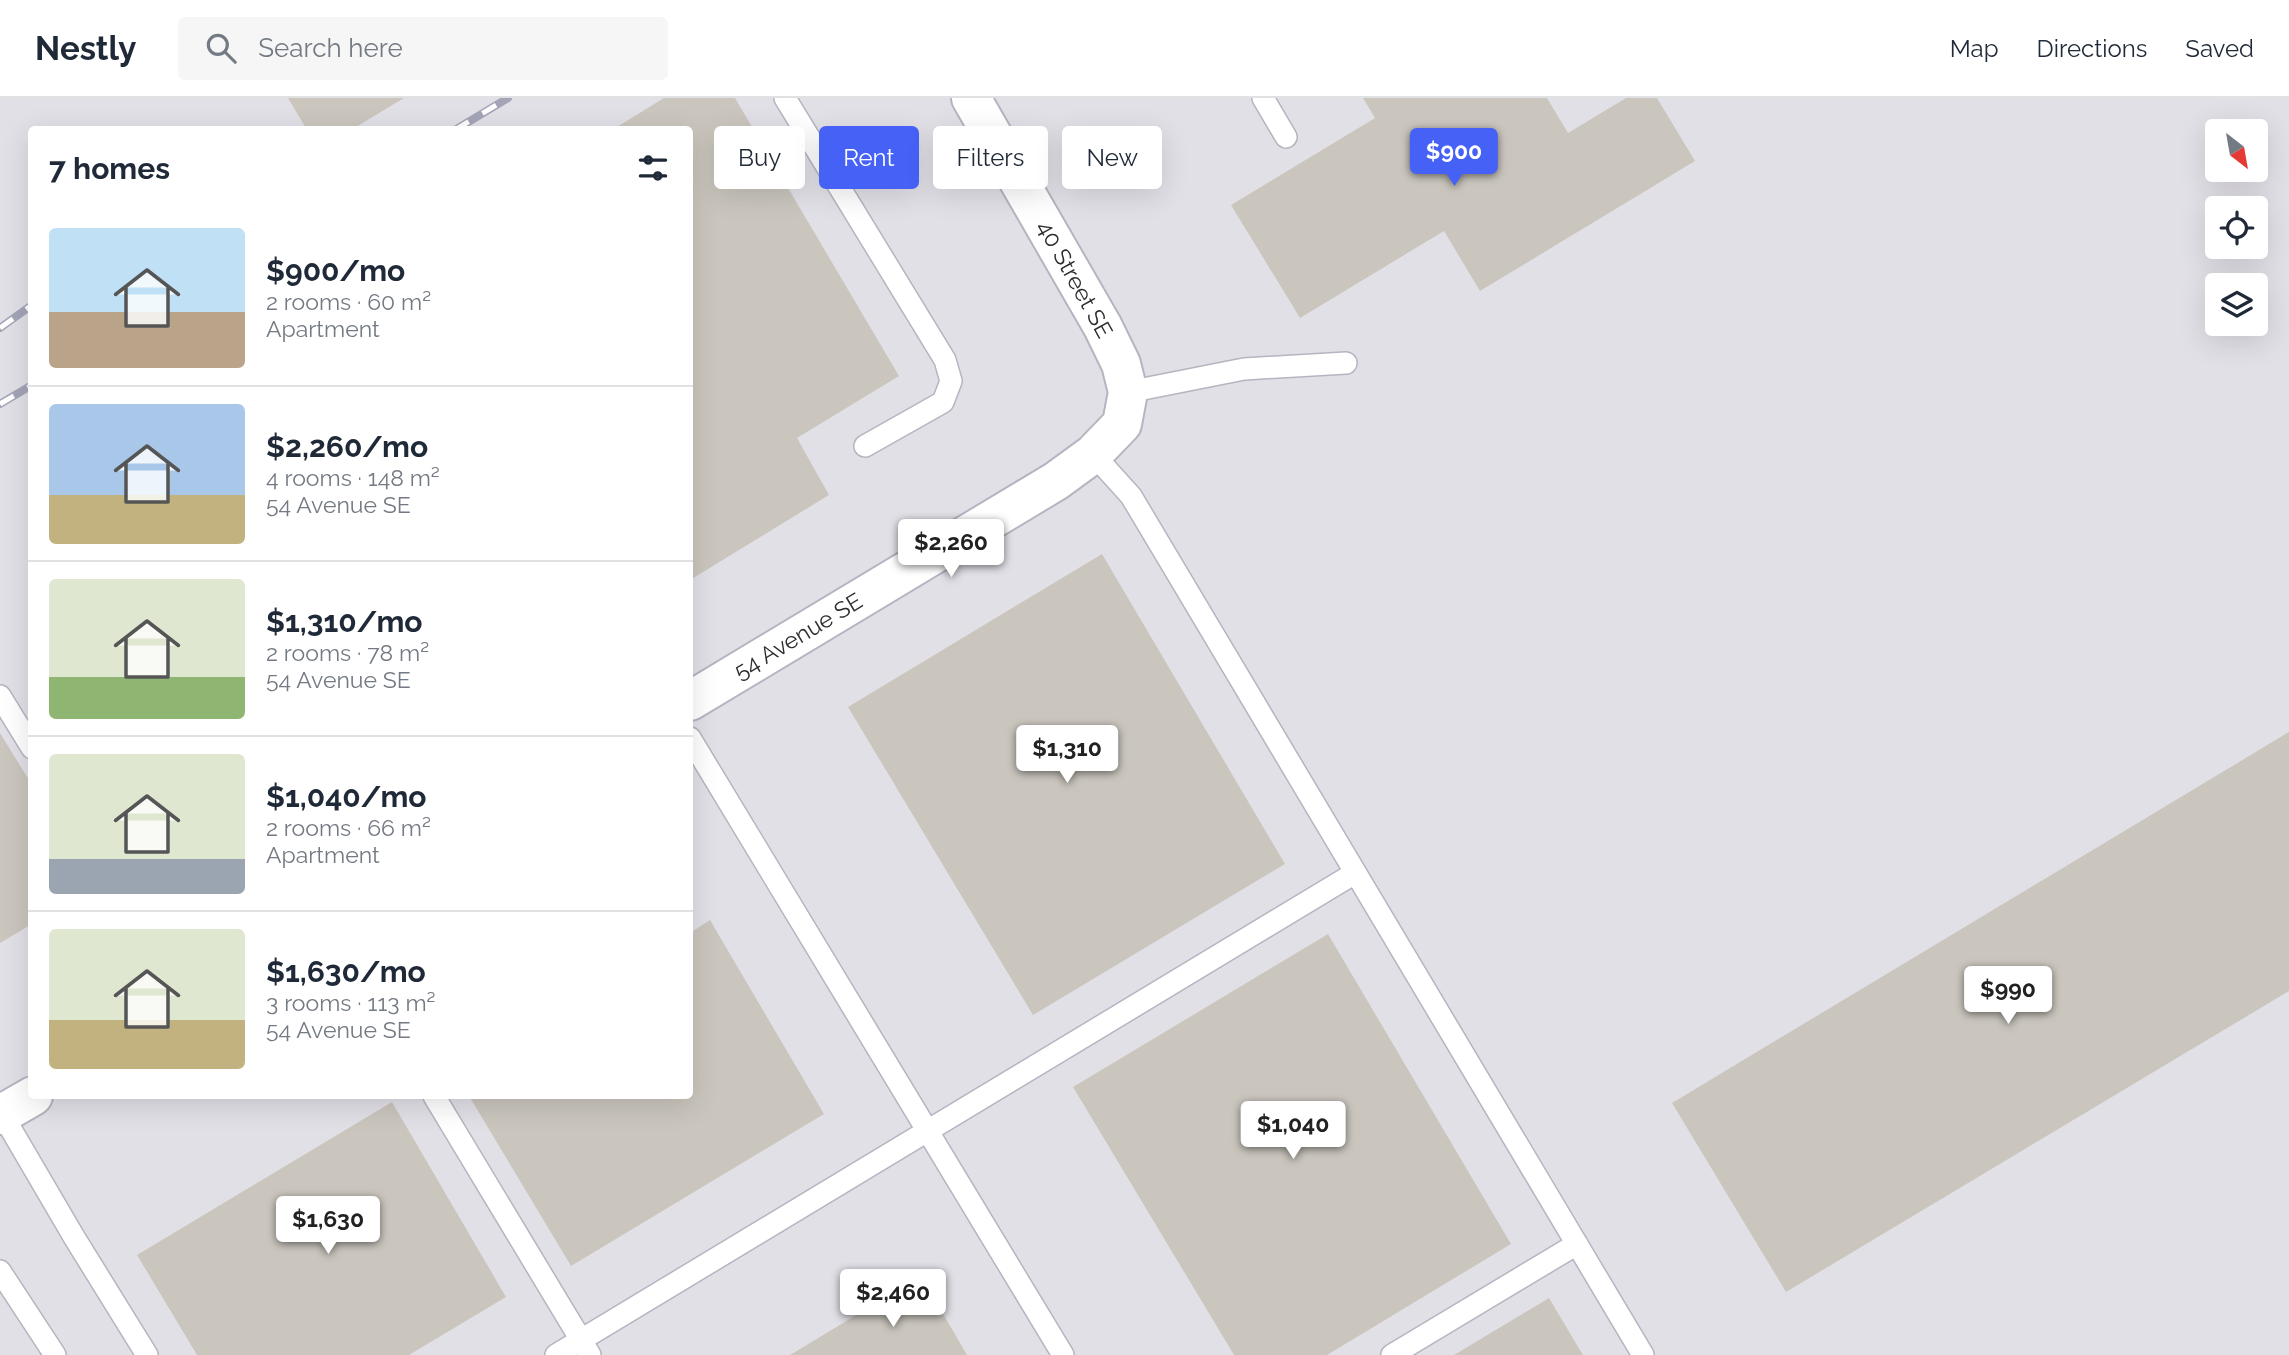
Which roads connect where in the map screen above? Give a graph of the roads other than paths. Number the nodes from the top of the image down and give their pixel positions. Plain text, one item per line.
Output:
1 (785, 98) edge
2 (971, 98) edge
3 (1263, 98) edge
4 (1286, 137) dead end
5 (1346, 363) dead end
6 (1128, 392) junction
7 (865, 446) dead end
8 (1094, 454) junction
9 (0, 696) edge
10 (693, 699) edge
11 (28, 742) edge
12 (693, 743) edge
13 (1355, 873) junction
14 (436, 1099) edge
15 (12, 1108) edge
16 (927, 1130) junction
17 (1577, 1244) junction
18 (0, 1271) edge
19 (585, 1347) edge
20 (55, 1355) edge
21 (147, 1355) edge
22 (556, 1355) edge
23 (1063, 1355) edge
24 (1392, 1355) edge
25 (1643, 1355) edge

1 - 7 lane
2 - 6 street, 40 Street SE
3 - 4 lane
5 - 6 lane
6 - 8 street, 54 Avenue SE
8 - 10 street, 54 Avenue SE
8 - 13 lane
9 - 11 lane
12 - 16 lane
13 - 16 lane
13 - 17 lane
14 - 19 lane
15 - 21 lane
16 - 19 lane
16 - 23 lane
17 - 24 lane
17 - 25 lane
18 - 20 lane
19 - 22 lane

